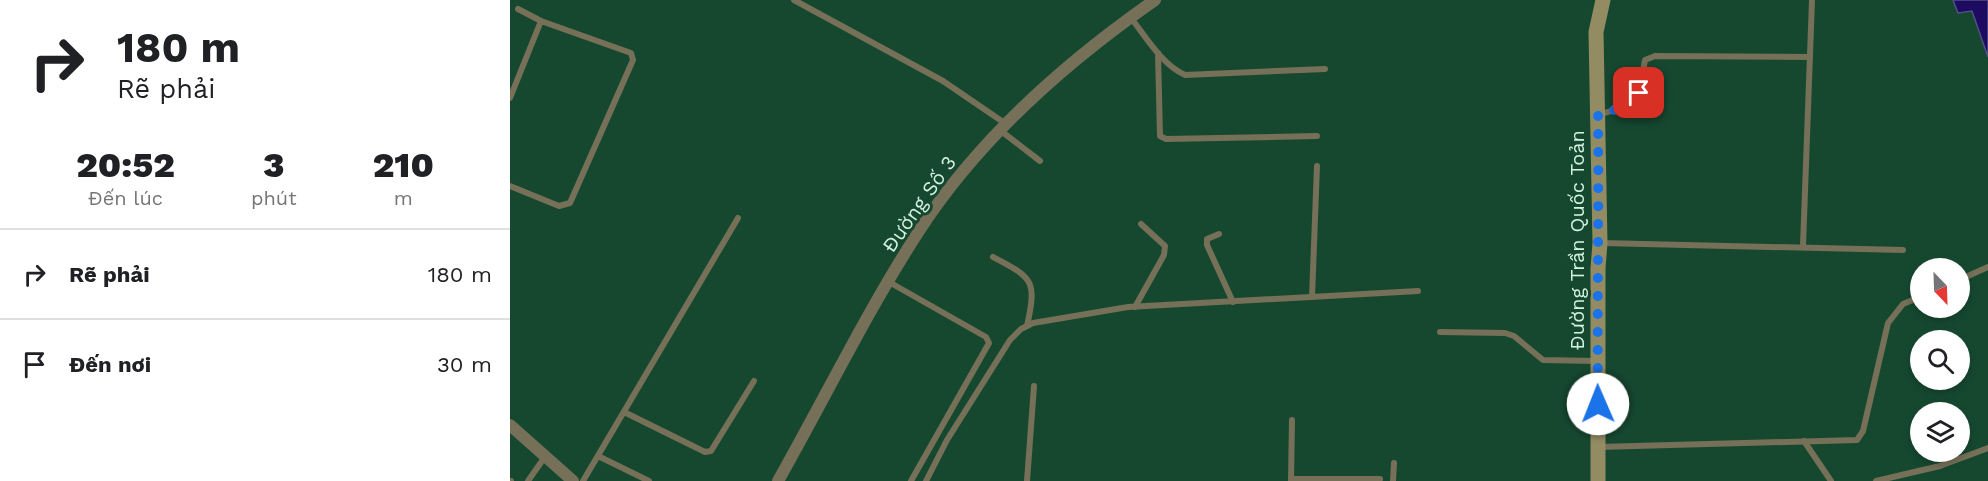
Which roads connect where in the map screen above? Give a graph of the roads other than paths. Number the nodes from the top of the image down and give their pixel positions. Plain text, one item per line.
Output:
1 (795, 0) edge
2 (1155, 0) edge
3 (1603, 0) edge
4 (1812, 0) edge
5 (809, 3) edge
6 (518, 9) dead end
7 (1130, 17) junction
8 (541, 21) junction
9 (1158, 53) junction
10 (1810, 57) junction
11 (1325, 69) dead end
12 (510, 98) edge
13 (1598, 115) junction
14 (1004, 128) junction
15 (1317, 136) dead end
16 (1040, 161) dead end
17 (1317, 166) dead end
18 (510, 186) edge
19 (738, 218) dead end
20 (1141, 224) dead end
21 (1219, 234) dead end
22 (1600, 243) junction
23 (1803, 246) junction
24 (1904, 250) dead end
25 (993, 257) dead end
26 (1988, 267) edge
27 (1970, 275) edge
28 (889, 282) junction
29 (1418, 291) dead end
30 (1312, 297) junction
31 (1910, 301) edge
32 (1233, 302) junction
33 (1135, 307) junction
34 (1027, 326) junction
35 (1440, 332) dead end
36 (1598, 361) junction
37 (754, 381) dead end
38 (1034, 386) dead end
39 (624, 412) junction
40 (1292, 420) dead end
41 (510, 425) edge
42 (1804, 441) junction
43 (1599, 447) junction
44 (1988, 448) edge
45 (598, 456) junction
46 (544, 458) junction
47 (1394, 463) dead end
48 (1380, 479) dead end
49 (1291, 480) edge
50 (528, 481) edge
51 (573, 481) edge
52 (584, 481) edge
53 (650, 481) edge
54 (778, 481) edge
55 (911, 481) edge
56 (926, 481) edge
57 (1027, 481) edge
58 (1393, 481) edge
59 (1599, 481) edge
60 (1831, 481) edge
61 (1876, 481) edge

1 - 5 lane
2 - 7 street, Đường Số 3
3 - 13 main road, Đường Trần Quốc Toản
4 - 10 lane
5 - 14 lane
6 - 8 lane
7 - 9 lane
7 - 14 street, Đường Số 3
8 - 12 lane
8 - 18 lane
9 - 11 lane
9 - 15 lane
10 - 13 lane
10 - 23 lane
13 - 22 main road, Đường Trần Quốc Toản
14 - 16 lane
14 - 28 street, Đường Số 3
17 - 30 lane
19 - 39 lane
20 - 33 lane
21 - 32 lane
22 - 23 lane
22 - 36 main road, Đường Trần Quốc Toản
23 - 24 lane
25 - 34 lane
26 - 27 lane
28 - 54 street, Đường Số 3
28 - 55 lane
29 - 30 lane
30 - 32 lane
31 - 42 lane
32 - 33 lane
33 - 34 lane
34 - 56 lane
35 - 36 lane
36 - 43 main road, Đường Trần Quốc Toản
37 - 39 lane
38 - 57 lane
39 - 45 lane
40 - 49 lane
41 - 46 street
42 - 43 lane
42 - 60 lane
43 - 59 main road, Đường Trần Quốc Toản
44 - 61 lane
45 - 52 lane
45 - 53 lane
46 - 50 lane
46 - 51 street
47 - 58 lane
48 - 49 lane

